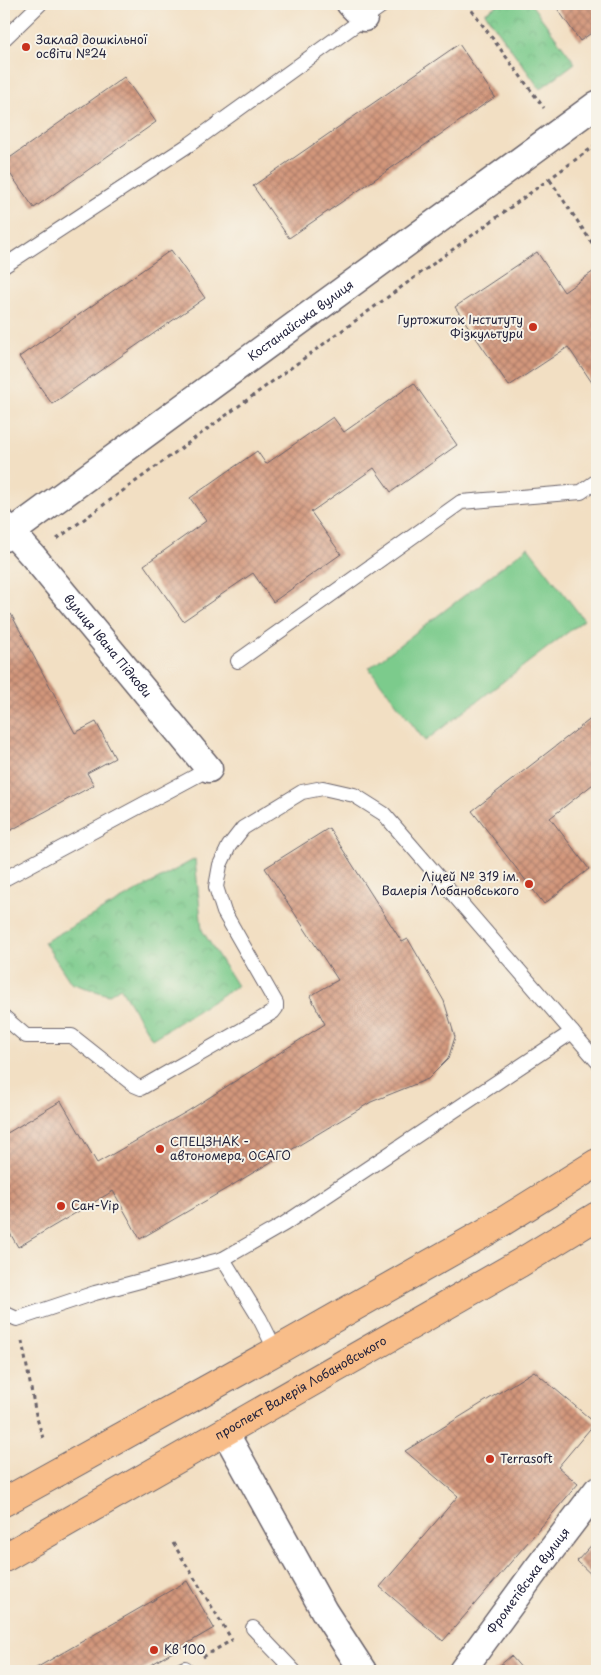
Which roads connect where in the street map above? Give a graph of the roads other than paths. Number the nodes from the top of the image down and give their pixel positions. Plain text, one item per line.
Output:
1 (40, 4) edge
2 (366, 8) edge
3 (4, 39) edge
4 (597, 104) edge
5 (4, 266) edge
6 (597, 480) edge
7 (6, 531) edge
8 (238, 661) dead end
9 (210, 769) joint
10 (4, 879) edge
11 (4, 1017) edge
12 (572, 1032) junction
13 (597, 1061) edge
14 (597, 1163) edge
15 (597, 1216) edge
16 (223, 1259) junction
17 (4, 1313) edge
18 (276, 1351) junction
19 (225, 1432) junction
20 (597, 1490) edge
21 (4, 1502) edge
22 (4, 1558) edge
23 (253, 1628) road end
24 (294, 1671) edge
25 (363, 1671) edge
26 (462, 1671) edge

1 - 3 lane
2 - 5 lane
4 - 7 street, Костанайська вулиця
6 - 8 lane
7 - 9 street, вулиця Івана Підкови
9 - 10 lane
11 - 12 lane
12 - 13 lane
12 - 16 lane
14 - 18 main road
15 - 19 main road, проспект Валерія Лобановського
16 - 17 lane
16 - 18 lane
18 - 21 main road
19 - 22 main road, проспект Валерія Лобановського
19 - 25 street
20 - 26 street, Фрометівська вулиця
23 - 24 lane

